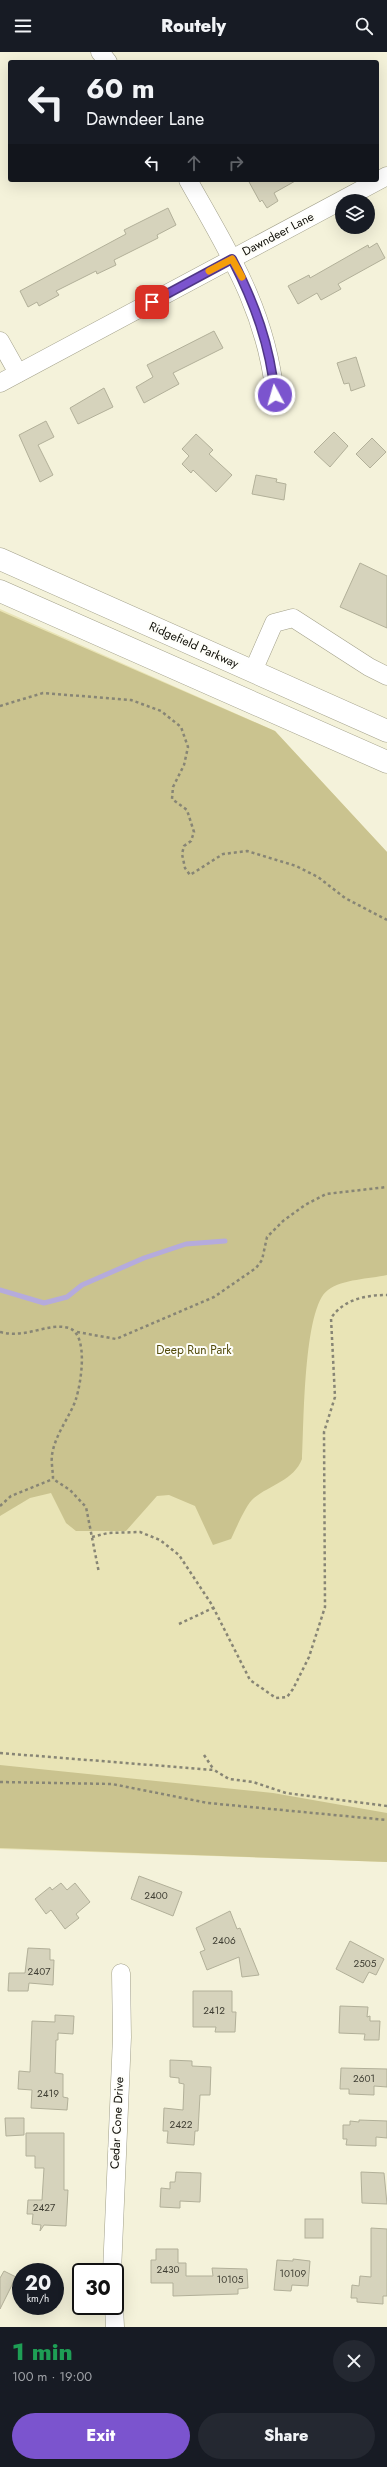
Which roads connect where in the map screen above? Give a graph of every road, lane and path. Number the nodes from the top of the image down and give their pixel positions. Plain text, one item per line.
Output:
1 (100, 52) edge
2 (106, 60) edge
3 (189, 182) edge
4 (376, 182) edge
5 (232, 259) junction
6 (0, 341) edge
7 (18, 373) junction
8 (0, 383) edge
9 (275, 395) dead end
10 (0, 559) edge
11 (0, 591) edge
12 (253, 671) junction
13 (387, 676) edge
14 (0, 706) edge
15 (387, 731) edge
16 (387, 762) edge
17 (387, 920) edge
18 (387, 1187) edge
19 (387, 1295) edge
20 (0, 1332) edge
21 (76, 1332) junction
22 (53, 1479) junction
23 (0, 1506) edge
24 (92, 1537) junction
25 (99, 1573) dead end
26 (213, 1608) junction
27 (179, 1624) dead end
28 (0, 1753) edge
29 (204, 1755) dead end
30 (214, 1770) junction
31 (0, 1782) edge
32 (387, 1806) edge
33 (387, 1820) edge
34 (121, 1973) dead end
35 (112, 2263) edge
36 (114, 2315) edge
37 (115, 2327) edge

1 - 2 street
3 - 5 street
4 - 5 street, Dawndeer Lane
5 - 7 street, Dawndeer Lane
5 - 9 street
6 - 7 street
7 - 8 street, Dawndeer Lane
10 - 12 main road, Ridgefield Parkway
11 - 16 main road
12 - 13 street
12 - 15 main road, Ridgefield Parkway
14 - 17 path
18 - 21 path
19 - 26 path
20 - 21 path
21 - 22 path
22 - 23 path
22 - 24 path
24 - 25 path
24 - 26 path
26 - 27 path
28 - 30 path
29 - 30 path
30 - 32 path
31 - 33 path
34 - 35 street, Cedar Cone Drive
36 - 37 street

